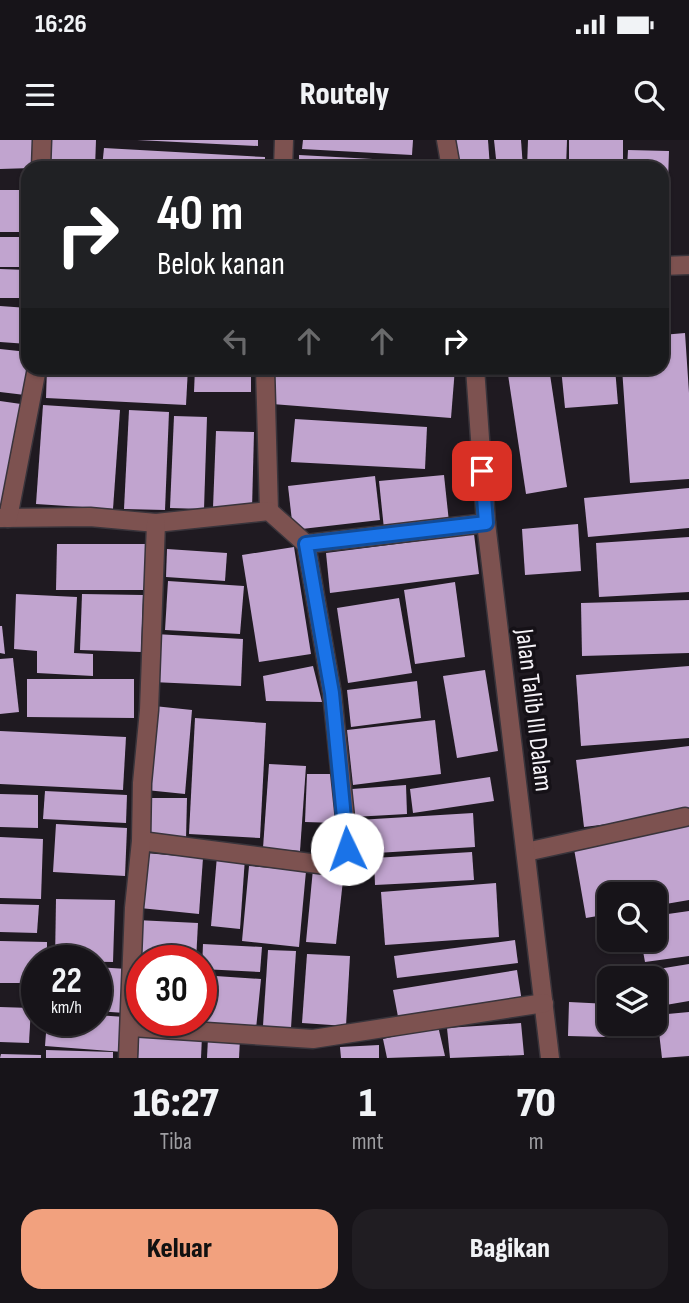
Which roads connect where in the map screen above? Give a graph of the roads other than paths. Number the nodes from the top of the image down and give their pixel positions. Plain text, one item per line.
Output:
1 (43, 140) edge
2 (284, 140) edge
3 (446, 140) edge
4 (42, 161) edge
5 (283, 161) edge
6 (450, 161) edge
7 (689, 264) edge
8 (669, 265) edge
9 (35, 375) edge
10 (265, 375) edge
11 (475, 375) edge
12 (269, 511) junction
13 (4, 518) edge
14 (156, 523) junction
15 (486, 523) junction
16 (306, 544) junction
17 (685, 817) dead end
18 (141, 841) junction
19 (526, 852) junction
20 (133, 945) edge
21 (544, 1003) junction
22 (217, 1033) edge
23 (130, 1036) edge
24 (128, 1058) edge
25 (550, 1058) edge

1 - 4 street
2 - 5 street
3 - 6 street
7 - 8 street
9 - 13 street
10 - 12 street
11 - 15 street, Jalan Talib III Dalam
12 - 14 street
12 - 16 street
13 - 14 street
14 - 18 street
15 - 16 street
15 - 19 street, Jalan Talib III Dalam
16 - 18 street
17 - 19 street
18 - 20 street
19 - 21 street, Jalan Talib III Dalam
21 - 22 street
21 - 25 street, Jalan Talib III Dalam
23 - 24 street

